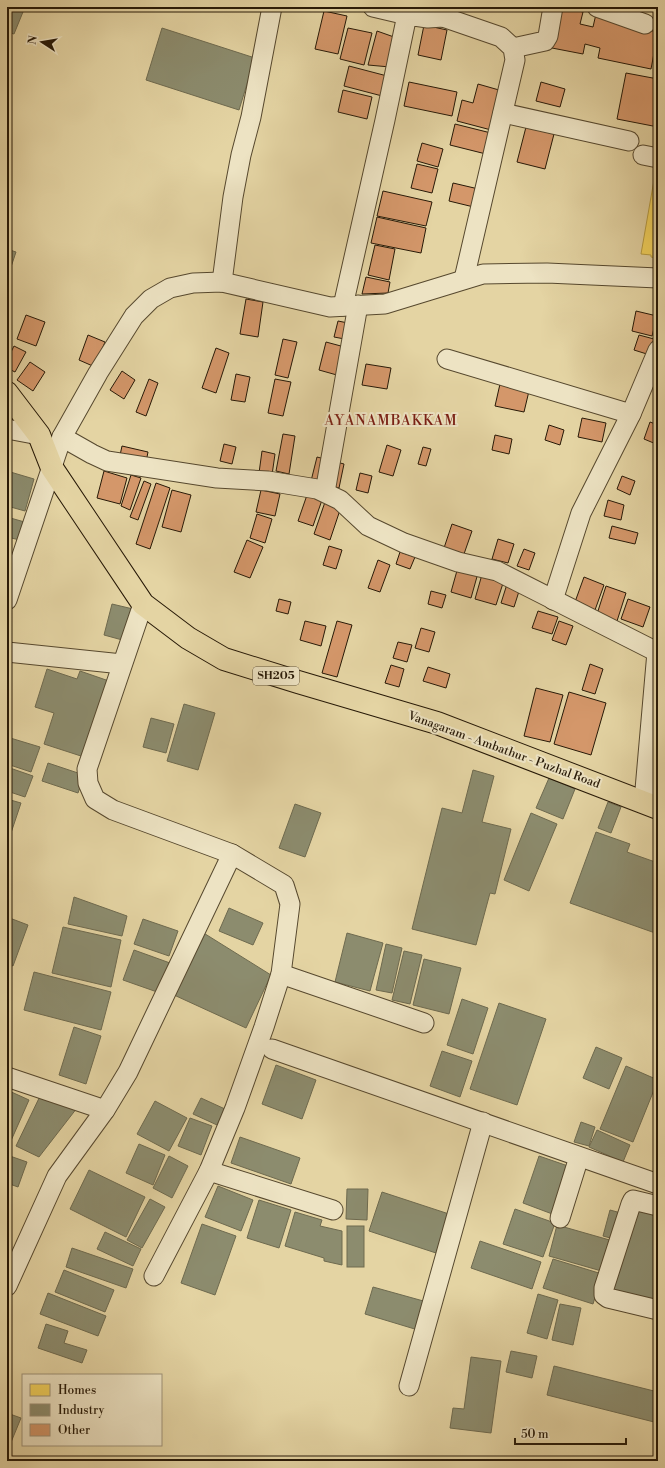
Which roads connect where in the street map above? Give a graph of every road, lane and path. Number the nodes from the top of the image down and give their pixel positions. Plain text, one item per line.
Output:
1 (272, 7) edge
2 (373, 7) edge
3 (553, 7) edge
4 (598, 7) edge
5 (444, 12) edge
6 (407, 14) junction
7 (645, 24) dead end
8 (513, 48) junction
9 (502, 113) junction
10 (629, 141) dead end
11 (658, 278) edge
12 (464, 279) junction
13 (222, 282) junction
14 (350, 306) junction
15 (447, 359) dead end
16 (656, 361) edge
17 (7, 393) edge
18 (631, 414) junction
19 (7, 429) edge
20 (39, 435) junction
21 (62, 437) junction
22 (52, 468) junction
23 (325, 492) junction
24 (7, 600) edge
25 (553, 600) junction
26 (143, 604) junction
27 (7, 652) edge
28 (657, 652) edge
29 (122, 664) junction
30 (651, 805) edge
31 (232, 854) junction
32 (281, 974) junction
33 (424, 1023) dead end
34 (272, 1049) dead end
35 (7, 1077) edge
36 (105, 1110) junction
37 (483, 1122) junction
38 (579, 1157) junction
39 (209, 1171) junction
40 (658, 1184) edge
41 (658, 1206) edge
42 (333, 1210) dead end
43 (560, 1218) dead end
44 (154, 1276) dead end
45 (7, 1286) edge
46 (657, 1307) edge
47 (409, 1386) dead end

1 - 13 street
2 - 6 street
3 - 8 street
4 - 7 street
5 - 6 street
5 - 8 street
6 - 14 street
8 - 9 street
9 - 10 street
9 - 12 street
11 - 12 street
12 - 14 street
13 - 14 street
13 - 21 street
14 - 23 street
15 - 18 street
16 - 18 street
17 - 20 main road, Vanagaram - Ambathur - Puzhal Road / SH205
18 - 25 street
19 - 20 street
20 - 22 main road, Vanagaram - Ambathur - Puzhal Road / SH205
21 - 22 street
21 - 23 street
22 - 24 street
22 - 26 main road, Vanagaram - Ambathur - Puzhal Road / SH205
23 - 25 street
25 - 28 street
26 - 29 street
26 - 30 main road, Vanagaram - Ambathur - Puzhal Road / SH205
27 - 29 street
28 - 30 street
29 - 31 street
31 - 32 street
31 - 36 street
32 - 33 street
32 - 39 street
34 - 37 street
35 - 36 street
36 - 45 street
37 - 38 street
37 - 47 street
38 - 40 street
38 - 43 street
39 - 42 street
39 - 44 street
41 - 46 street

